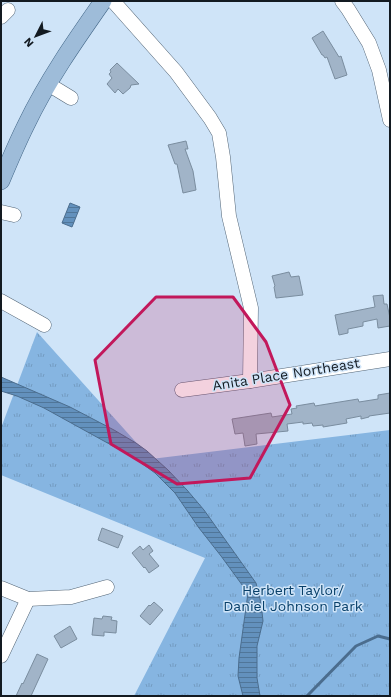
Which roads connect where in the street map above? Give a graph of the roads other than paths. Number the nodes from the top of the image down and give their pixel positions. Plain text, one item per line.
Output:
1 (103, 1) edge
2 (113, 1) edge
3 (342, 1) edge
4 (48, 84) junction
5 (71, 98) dead end
6 (390, 120) edge
7 (1, 181) edge
8 (1, 301) edge
9 (44, 325) dead end
10 (390, 358) edge
11 (250, 380) junction
12 (182, 390) dead end
13 (1, 588) edge
14 (106, 588) dead end
15 (28, 599) junction
16 (1, 656) edge

1 - 4 main road
2 - 11 street
3 - 6 street
4 - 5 street
4 - 7 main road
8 - 9 street
10 - 11 street, Anita Place Northeast
11 - 12 street, Anita Place Northeast
13 - 15 street
14 - 15 street
15 - 16 street

